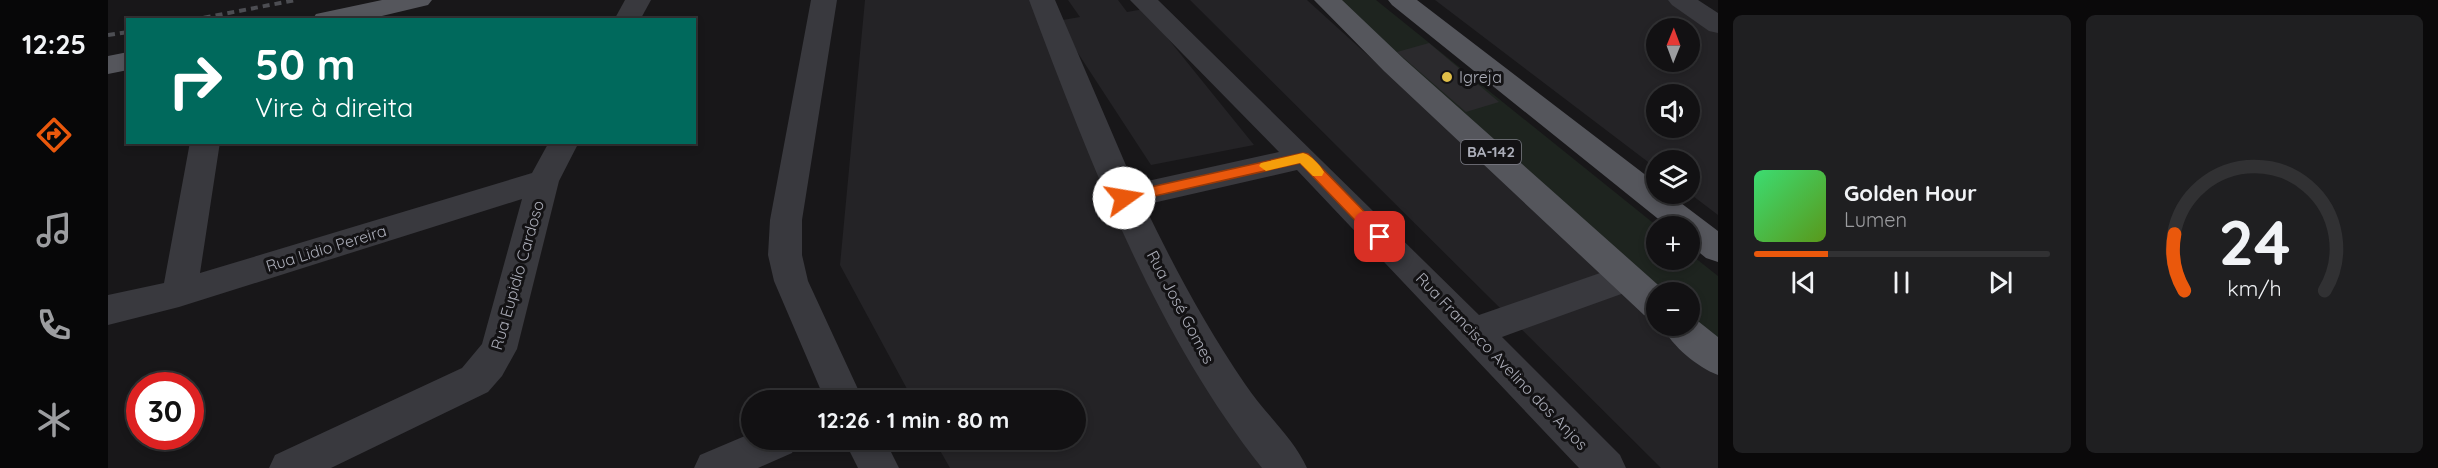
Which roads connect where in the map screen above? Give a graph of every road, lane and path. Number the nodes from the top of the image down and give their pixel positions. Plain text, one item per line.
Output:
1 (419, 0) edge
2 (638, 0) edge
3 (824, 0) edge
4 (1042, 0) edge
5 (1143, 0) edge
6 (1327, 0) edge
7 (1401, 0) edge
8 (1681, 0) edge
9 (334, 18) edge
10 (628, 18) edge
11 (1718, 25) edge
12 (126, 61) edge
13 (108, 65) edge
14 (205, 144) edge
15 (563, 144) edge
16 (1303, 158) junction
17 (543, 181) junction
18 (1124, 198) junction
19 (1717, 246) edge
20 (1626, 278) junction
21 (179, 292) junction
22 (1646, 296) edge
23 (108, 310) edge
24 (1473, 333) junction
25 (1692, 336) edge
26 (1718, 359) edge
27 (840, 390) edge
28 (755, 450) edge
29 (869, 450) edge
30 (289, 468) edge
31 (714, 468) edge
32 (879, 468) edge
33 (1287, 468) edge
34 (1606, 468) edge

1 - 9 main road
2 - 10 street
3 - 27 street
4 - 18 street, Rua José Gomes
5 - 16 street, Rua Francisco Avelino dos Anjos
6 - 20 main road, BA-142
7 - 19 main road
8 - 11 street
12 - 13 main road
14 - 21 street
15 - 17 street, Rua Eupidio Cardoso
16 - 18 street
16 - 24 street, Rua Francisco Avelino dos Anjos
17 - 21 street, Rua Lidio Pereira
17 - 30 street, Rua Eupidio Cardoso
18 - 33 street, Rua José Gomes
20 - 22 main road, BA-142
20 - 24 street
21 - 23 street, Rua Lidio Pereira
24 - 34 street, Rua Francisco Avelino dos Anjos
25 - 26 main road
28 - 31 street
29 - 32 street

